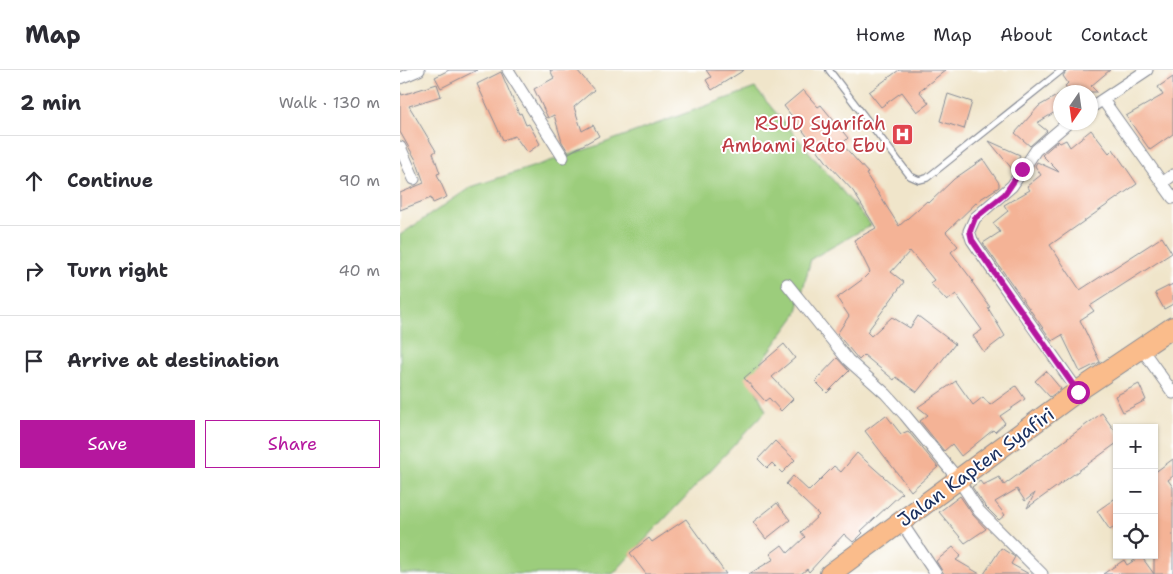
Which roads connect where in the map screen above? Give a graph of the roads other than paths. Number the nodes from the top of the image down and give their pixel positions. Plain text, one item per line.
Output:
1 (419, 70) edge
2 (508, 70) edge
3 (829, 70) edge
4 (1062, 70) edge
5 (1147, 70) edge
6 (400, 78) edge
7 (1103, 100) junction
8 (1098, 103) edge
9 (1060, 130) edge
10 (400, 147) edge
11 (563, 157) dead end
12 (1173, 175) edge
13 (414, 179) dead end
14 (1162, 183) junction
15 (1173, 198) edge
16 (787, 284) dead end
17 (1173, 327) edge
18 (1141, 348) junction
19 (1078, 392) junction
20 (1173, 393) edge
21 (958, 479) junction
22 (901, 522) junction
23 (830, 574) edge
24 (936, 574) edge
25 (1042, 574) edge

1 - 6 street
2 - 11 street
3 - 4 lane
5 - 7 street
7 - 8 street
7 - 14 street
9 - 19 street
10 - 13 street
12 - 14 street
14 - 15 street
16 - 21 street
17 - 18 highway, Jalan Kapten Syafiri
18 - 19 highway, Jalan Kapten Syafiri
18 - 20 street
19 - 21 highway, Jalan Kapten Syafiri
21 - 22 highway, Jalan Kapten Syafiri
21 - 25 street
22 - 23 highway, Jalan Kapten Syafiri
22 - 24 street

